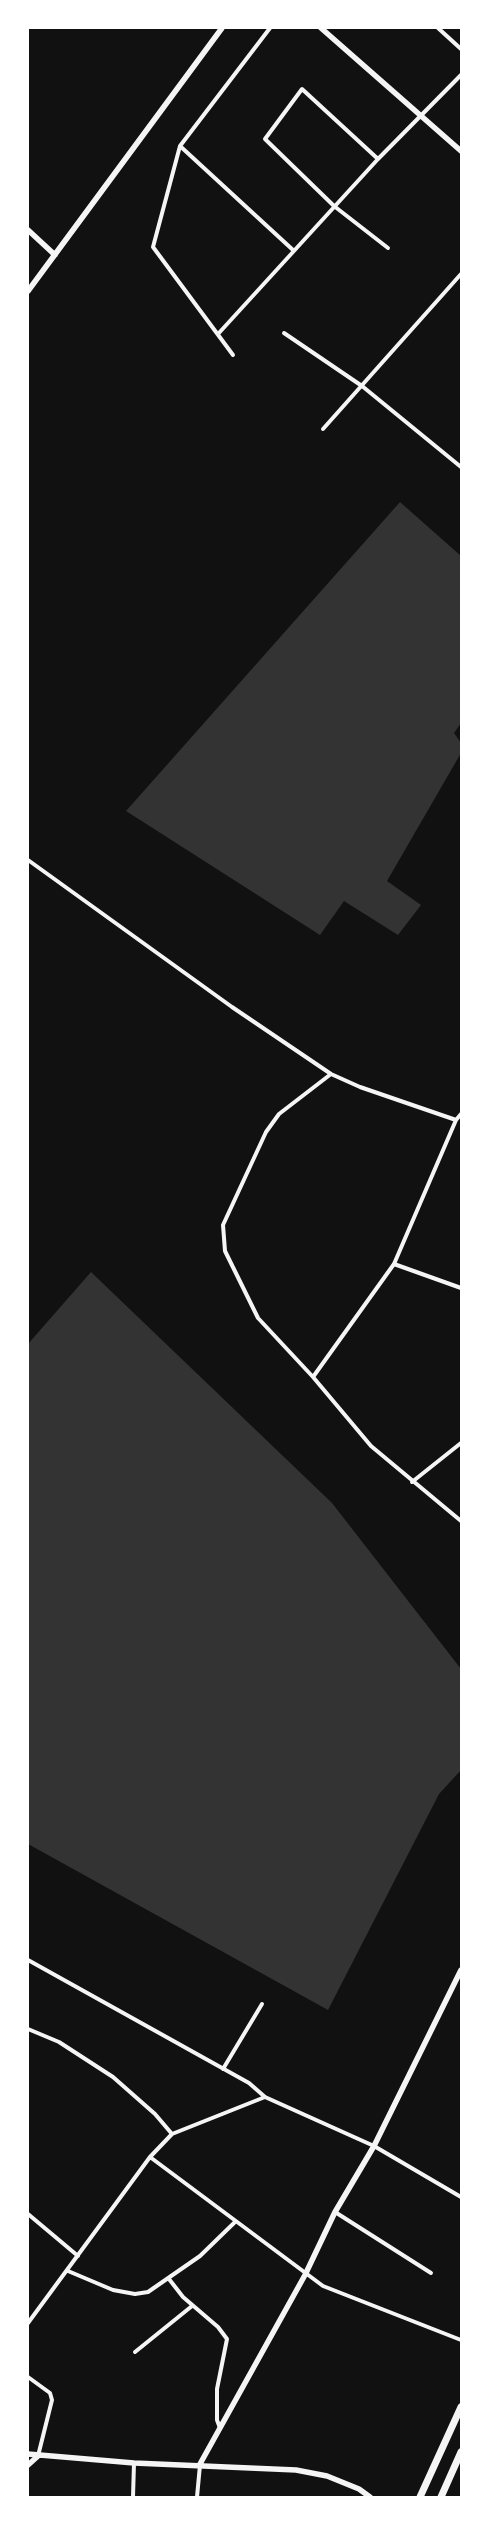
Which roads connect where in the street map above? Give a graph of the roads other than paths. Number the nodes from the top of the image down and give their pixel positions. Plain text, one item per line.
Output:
1 (222, 28) edge
2 (270, 28) edge
3 (321, 28) edge
4 (438, 28) edge
5 (461, 49) edge
6 (461, 75) edge
7 (420, 116) junction
8 (180, 146) junction
9 (461, 151) edge
10 (378, 159) junction
11 (334, 206) junction
12 (28, 230) edge
13 (388, 248) dead end
14 (293, 250) junction
15 (55, 255) junction
16 (461, 274) edge
17 (28, 291) edge
18 (284, 333) dead end
19 (218, 334) junction
20 (233, 355) dead end
21 (362, 386) junction
22 (323, 429) dead end
23 (461, 467) edge
24 (28, 860) edge
25 (331, 1074) junction
26 (461, 1114) edge
27 (456, 1120) junction
28 (394, 1264) junction
29 (461, 1288) edge
30 (313, 1377) junction
31 (461, 1443) edge
32 (412, 1482) junction
33 (461, 1521) edge
34 (28, 1960) edge
35 (461, 1970) edge
36 (262, 2004) dead end
37 (28, 2029) edge
38 (223, 2069) junction
39 (265, 2097) junction
40 (172, 2134) junction
41 (374, 2146) junction
42 (150, 2157) junction
43 (461, 2197) edge
44 (335, 2212) junction
45 (28, 2214) edge
46 (235, 2222) junction
47 (78, 2256) junction
48 (68, 2271) junction
49 (430, 2273) dead end
50 (305, 2275) junction
51 (169, 2279) junction
52 (192, 2306) junction
53 (28, 2323) edge
54 (461, 2340) edge
55 (135, 2352) dead end
56 (28, 2376) edge
57 (461, 2407) edge
58 (221, 2428) junction
59 (461, 2452) edge
60 (28, 2454) edge
61 (38, 2456) junction
62 (134, 2463) junction
63 (200, 2464) junction
64 (28, 2465) edge
65 (133, 2497) edge
66 (197, 2497) edge
67 (370, 2497) edge
68 (420, 2497) edge
69 (441, 2497) edge

1 - 15 street
2 - 8 street
3 - 7 street
4 - 5 street
6 - 7 street
7 - 9 street
7 - 10 street
8 - 14 street
8 - 19 street
10 - 11 street
10 - 11 street
11 - 13 street
11 - 14 street
12 - 15 street
14 - 19 street
15 - 17 street
16 - 21 street
18 - 21 street
19 - 20 street
21 - 22 street
21 - 23 street
24 - 25 street
25 - 27 street
25 - 30 street
26 - 27 street
27 - 28 street
28 - 29 street
28 - 30 street
30 - 32 street
31 - 32 street
32 - 33 street
34 - 38 street
35 - 41 street
36 - 38 street
37 - 40 street
38 - 39 street
39 - 40 street
39 - 41 street
40 - 42 street
41 - 43 street
41 - 44 street
42 - 46 street
42 - 47 street
44 - 49 street
44 - 50 street
45 - 47 street
46 - 50 street
46 - 51 street
47 - 48 street
48 - 51 street
48 - 53 street
50 - 54 street
50 - 58 street
51 - 52 street
52 - 55 street
52 - 58 street
56 - 61 street
57 - 68 main road
58 - 63 street
59 - 69 main road
60 - 61 street
61 - 62 street
61 - 64 street
62 - 63 street
62 - 65 street
63 - 66 street
63 - 67 street

